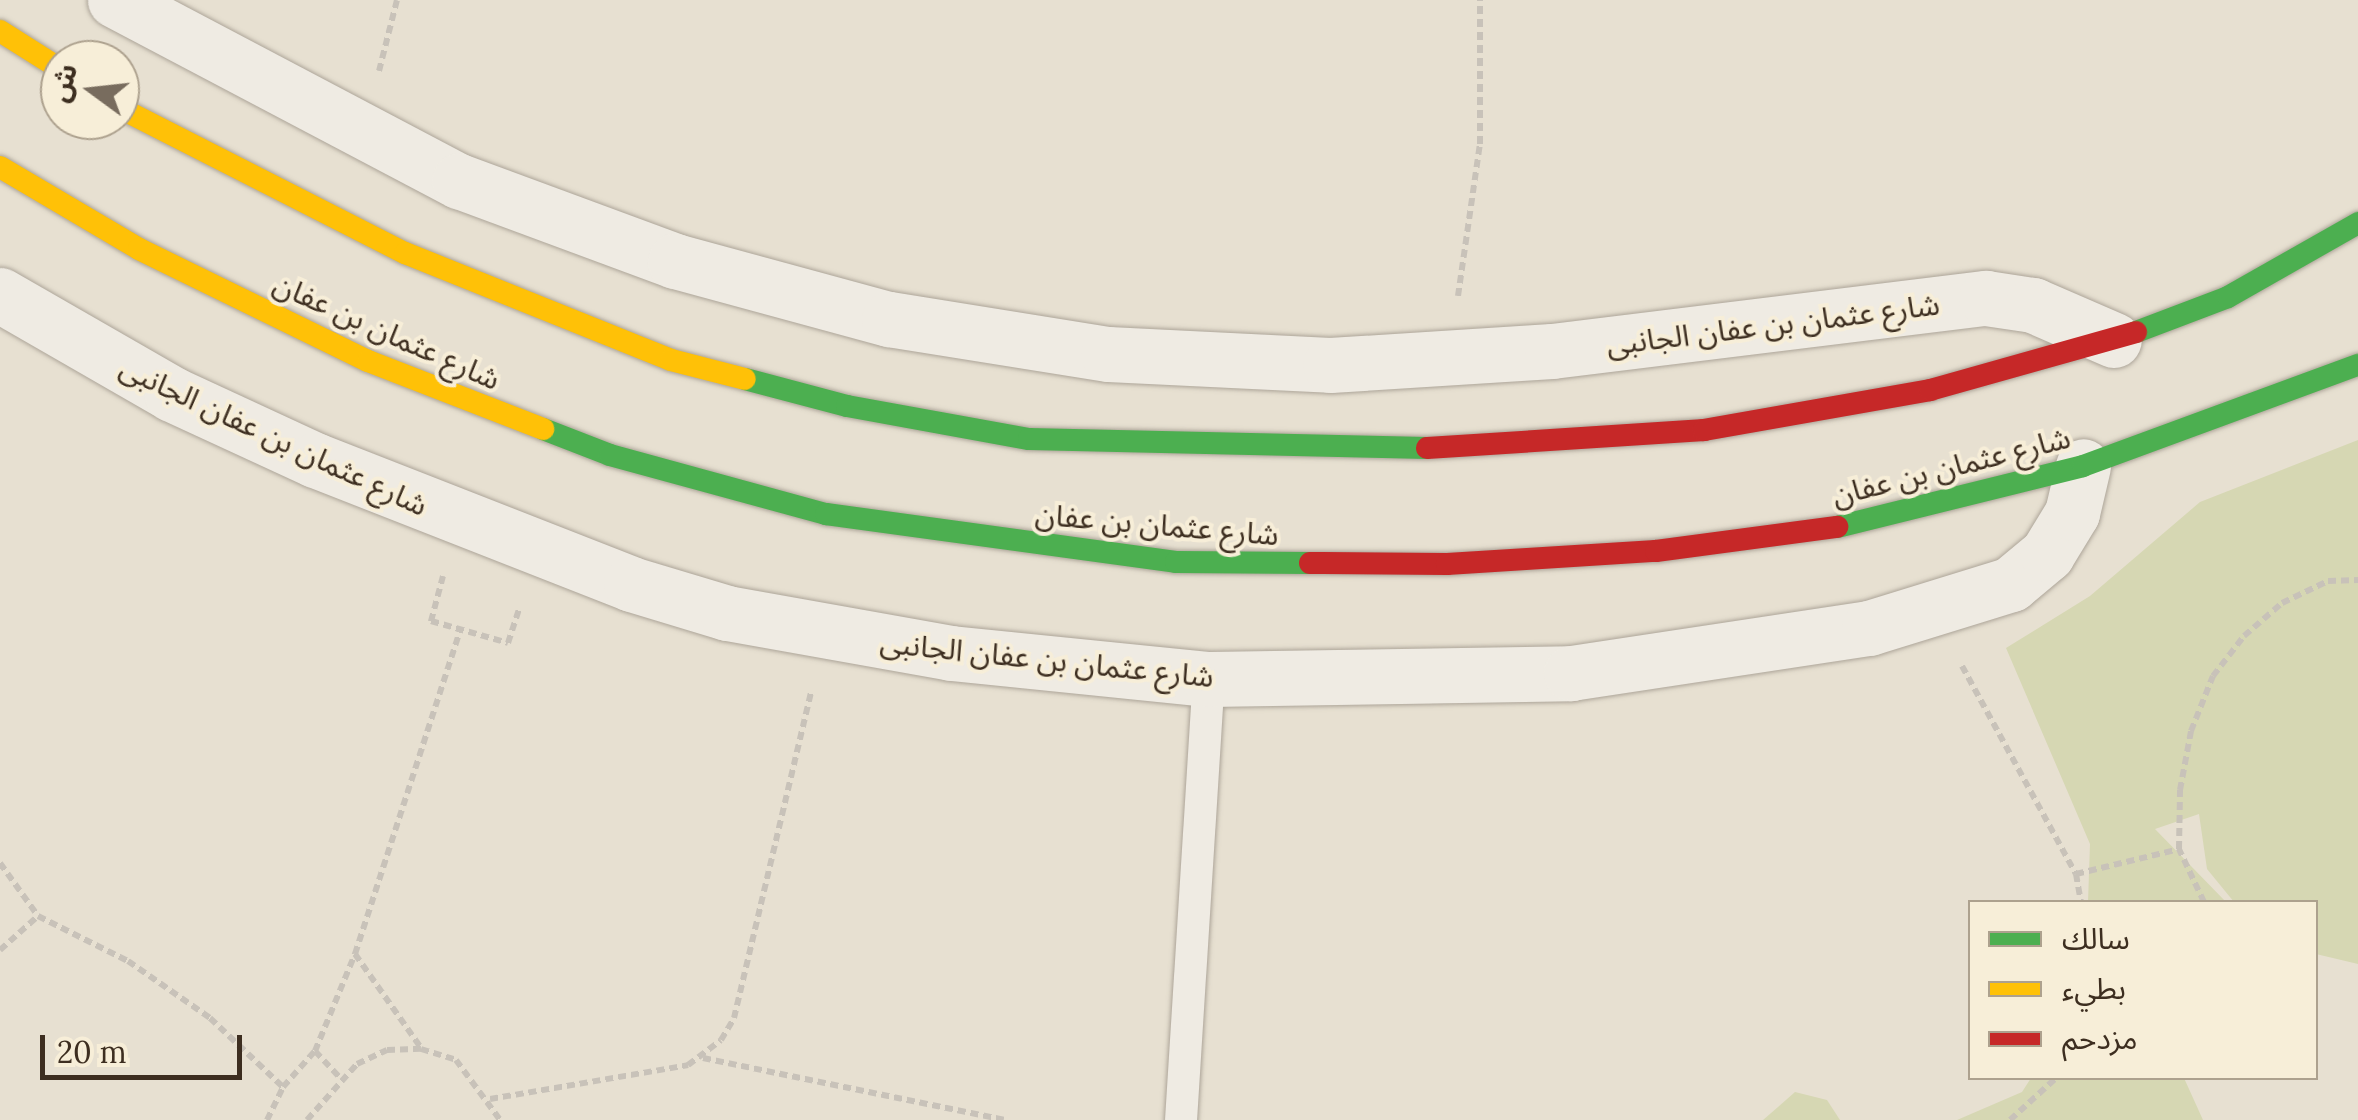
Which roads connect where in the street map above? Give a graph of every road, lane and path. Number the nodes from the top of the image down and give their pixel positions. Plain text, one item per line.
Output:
1 (115, 0) edge
2 (1480, 0) edge
3 (0, 32) edge
4 (40, 57) edge
5 (140, 118) edge
6 (0, 167) edge
7 (2358, 223) edge
8 (0, 294) edge
9 (2114, 340) junction
10 (1447, 356) junction
11 (2358, 365) edge
12 (2082, 466) junction
13 (460, 522) junction
14 (538, 550) junction
15 (2358, 580) edge
16 (1930, 608) junction
17 (460, 630) junction
18 (825, 632) junction
19 (1209, 679) junction
20 (2180, 849) junction
21 (0, 863) edge
22 (2076, 874) junction
23 (2081, 900) edge
24 (2203, 900) edge
25 (38, 916) junction
26 (0, 950) edge
27 (354, 954) junction
28 (421, 1049) junction
29 (315, 1051) junction
30 (702, 1058) junction
31 (341, 1078) junction
32 (2054, 1080) edge
33 (283, 1087) junction
34 (490, 1099) junction
35 (267, 1120) edge
36 (308, 1120) edge
37 (500, 1120) edge
38 (1004, 1120) edge
39 (1181, 1120) edge
40 (2010, 1120) edge

1 - 10 street, شارع عثمان بن عفان الجانبى
2 - 10 path
3 - 4 street
5 - 9 street
6 - 12 street, شارع عثمان بن عفان
7 - 9 street
8 - 13 street, شارع عثمان بن عفان الجانبى
9 - 10 street, شارع عثمان بن عفان الجانبى
11 - 12 street, شارع عثمان بن عفان
12 - 16 street, شارع عثمان بن عفان الجانبى
13 - 14 street, شارع عثمان بن عفان الجانبى
13 - 17 path
14 - 17 path
14 - 18 street, شارع عثمان بن عفان الجانبى
15 - 20 path
16 - 19 street, شارع عثمان بن عفان الجانبى
16 - 22 path
17 - 27 path
18 - 19 street, شارع عثمان بن عفان الجانبى
18 - 30 path
19 - 39 lane
20 - 22 path
20 - 24 path
21 - 25 path
22 - 23 path
25 - 26 path
25 - 33 path
27 - 28 path
27 - 29 path
28 - 31 path
28 - 34 path
29 - 31 path
29 - 33 path
30 - 34 path
30 - 38 path
31 - 36 path
32 - 40 path
33 - 35 path
34 - 37 path

